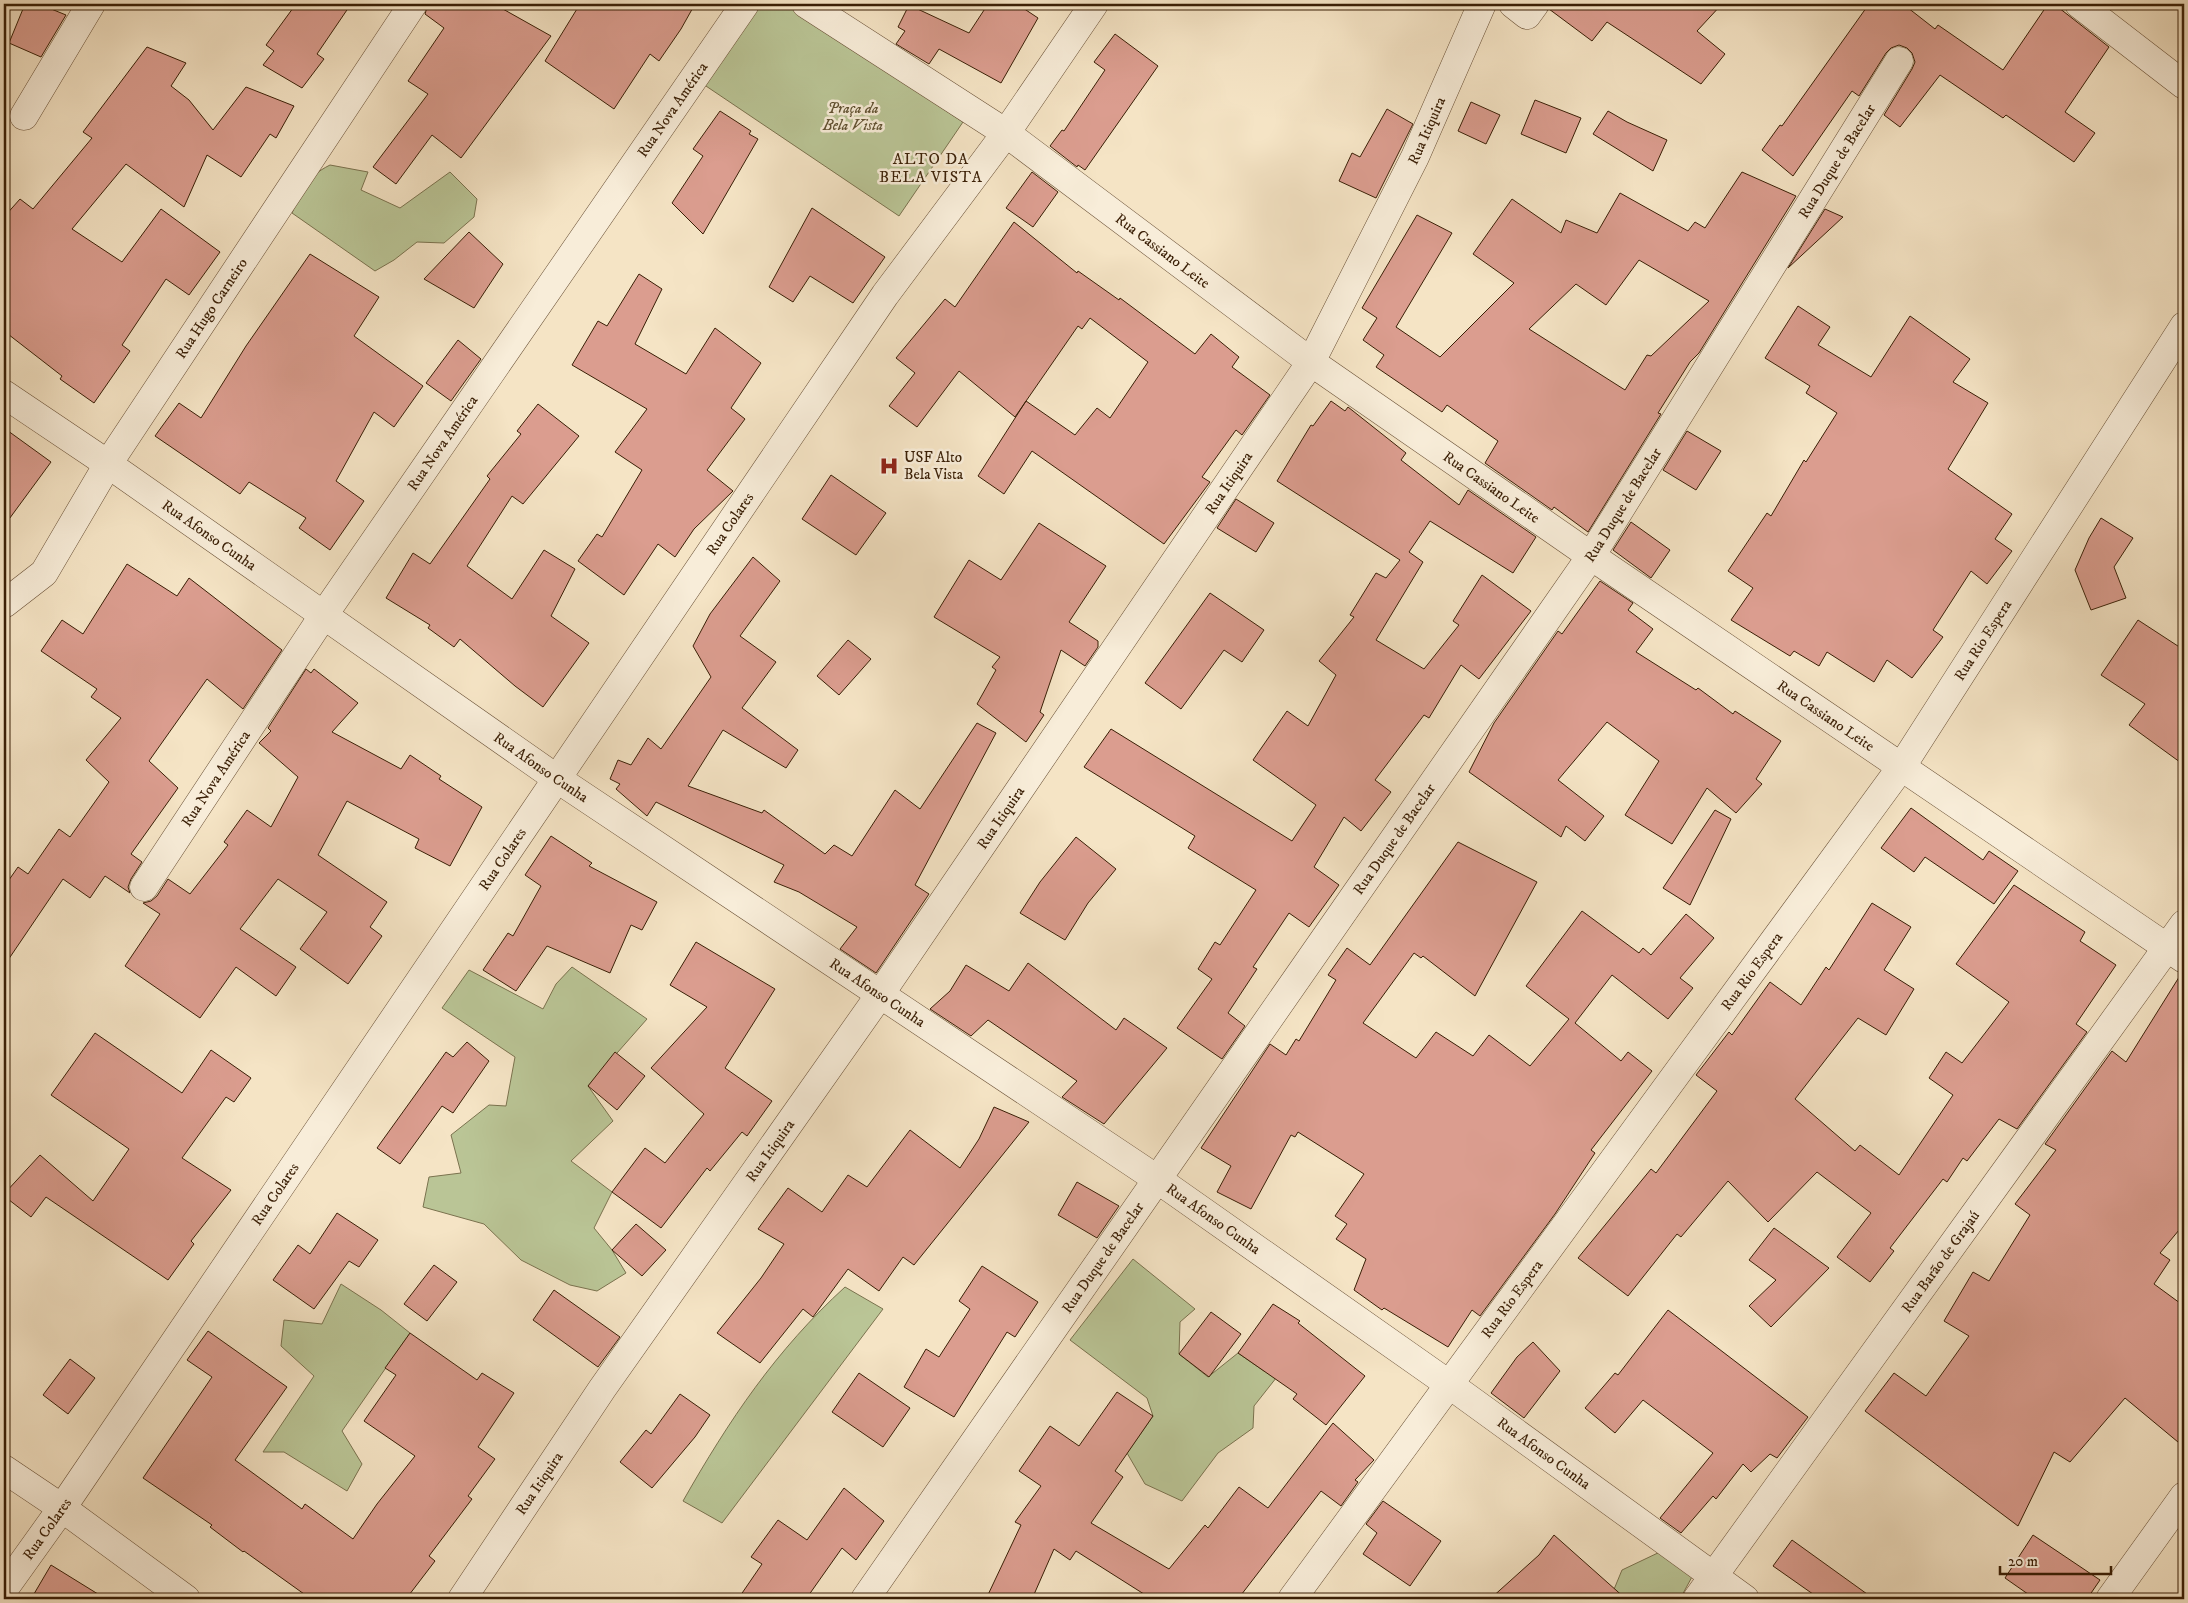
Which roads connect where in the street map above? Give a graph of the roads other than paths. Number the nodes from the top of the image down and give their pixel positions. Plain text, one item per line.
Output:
1 (91, 4) edge
2 (413, 4) edge
3 (745, 4) edge
4 (806, 4) edge
5 (1094, 4) edge
6 (1482, 4) edge
7 (1513, 4) edge
8 (1535, 4) edge
9 (2079, 4) edge
10 (1899, 61) dead end
11 (2184, 85) edge
12 (24, 116) dead end
13 (1006, 134) junction
14 (2184, 326) edge
15 (1310, 362) junction
16 (4, 394) edge
17 (108, 464) junction
18 (1591, 556) junction
19 (4, 604) edge
20 (323, 616) junction
21 (1902, 766) junction
22 (556, 778) junction
23 (144, 887) dead end
24 (2184, 924) edge
25 (2176, 954) edge
26 (879, 996) junction
27 (1156, 1179) junction
28 (1450, 1385) junction
29 (4, 1469) edge
30 (2184, 1496) edge
31 (62, 1508) junction
32 (1712, 1577) junction
33 (4, 1589) edge
34 (186, 1599) edge
35 (462, 1599) edge
36 (865, 1599) edge
37 (1292, 1599) edge
38 (1697, 1599) edge
39 (1745, 1599) edge
40 (2110, 1599) edge

1 - 12 street
2 - 17 street, Rua Hugo Carneiro
3 - 20 street, Rua Nova América
4 - 13 street, Rua Cassiano Leite
5 - 13 street, Rua Colares
6 - 15 street, Rua Itiquira
7 - 8 street
9 - 11 street
10 - 18 street, Rua Duque de Bacelar
13 - 15 street, Rua Cassiano Leite
13 - 22 street, Rua Colares
14 - 21 street, Rua Rio Espera
15 - 18 street, Rua Cassiano Leite
15 - 26 street, Rua Itiquira
16 - 17 street, Rua Afonso Cunha
17 - 19 street, Rua Hugo Carneiro
17 - 20 street, Rua Afonso Cunha
18 - 21 street, Rua Cassiano Leite
18 - 27 street, Rua Duque de Bacelar
20 - 22 street, Rua Afonso Cunha
20 - 23 street, Rua Nova América
21 - 25 street, Rua Cassiano Leite
21 - 28 street, Rua Rio Espera
22 - 26 street, Rua Afonso Cunha
22 - 31 street, Rua Colares
24 - 25 street, Rua Barão de Grajaú
25 - 32 street, Rua Barão de Grajaú
26 - 27 street, Rua Afonso Cunha
26 - 35 street, Rua Itiquira
27 - 28 street, Rua Afonso Cunha
27 - 36 street, Rua Duque de Bacelar
28 - 32 street, Rua Afonso Cunha
28 - 37 street, Rua Rio Espera
29 - 31 street
30 - 40 street
31 - 33 street, Rua Colares
31 - 34 street
32 - 38 street, Rua Barão de Grajaú
32 - 39 street, Rua Afonso Cunha

